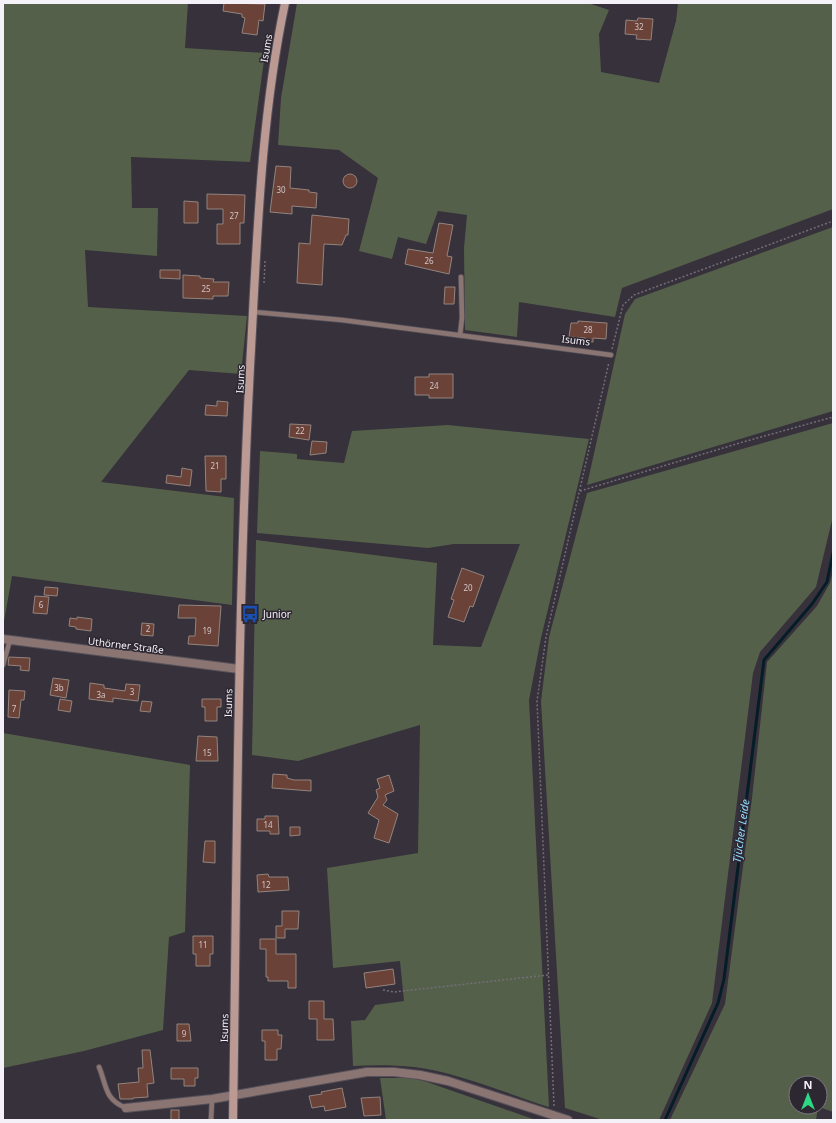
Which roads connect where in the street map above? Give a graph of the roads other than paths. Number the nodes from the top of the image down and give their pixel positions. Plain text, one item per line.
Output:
1 (285, 3) edge
2 (461, 278) dead end
3 (253, 312) junction
4 (460, 335) junction
5 (611, 355) road end
6 (7, 639) edge
7 (3, 665) edge
8 (239, 669) junction
9 (99, 1067) dead end
10 (233, 1095) junction
11 (212, 1099) junction
12 (126, 1108) joint
13 (211, 1120) edge
14 (233, 1120) edge
15 (568, 1120) edge

1 - 3 main road, Isums
2 - 4 lane
3 - 4 lane, Isums
3 - 8 main road, Isums
4 - 5 lane, Isums
6 - 7 lane, Uthörner Straße
6 - 8 street, Uthörner Straße
8 - 10 main road, Isums
9 - 12 lane
10 - 11 street
10 - 14 main road, Isums
10 - 15 street
11 - 12 street
11 - 13 lane

